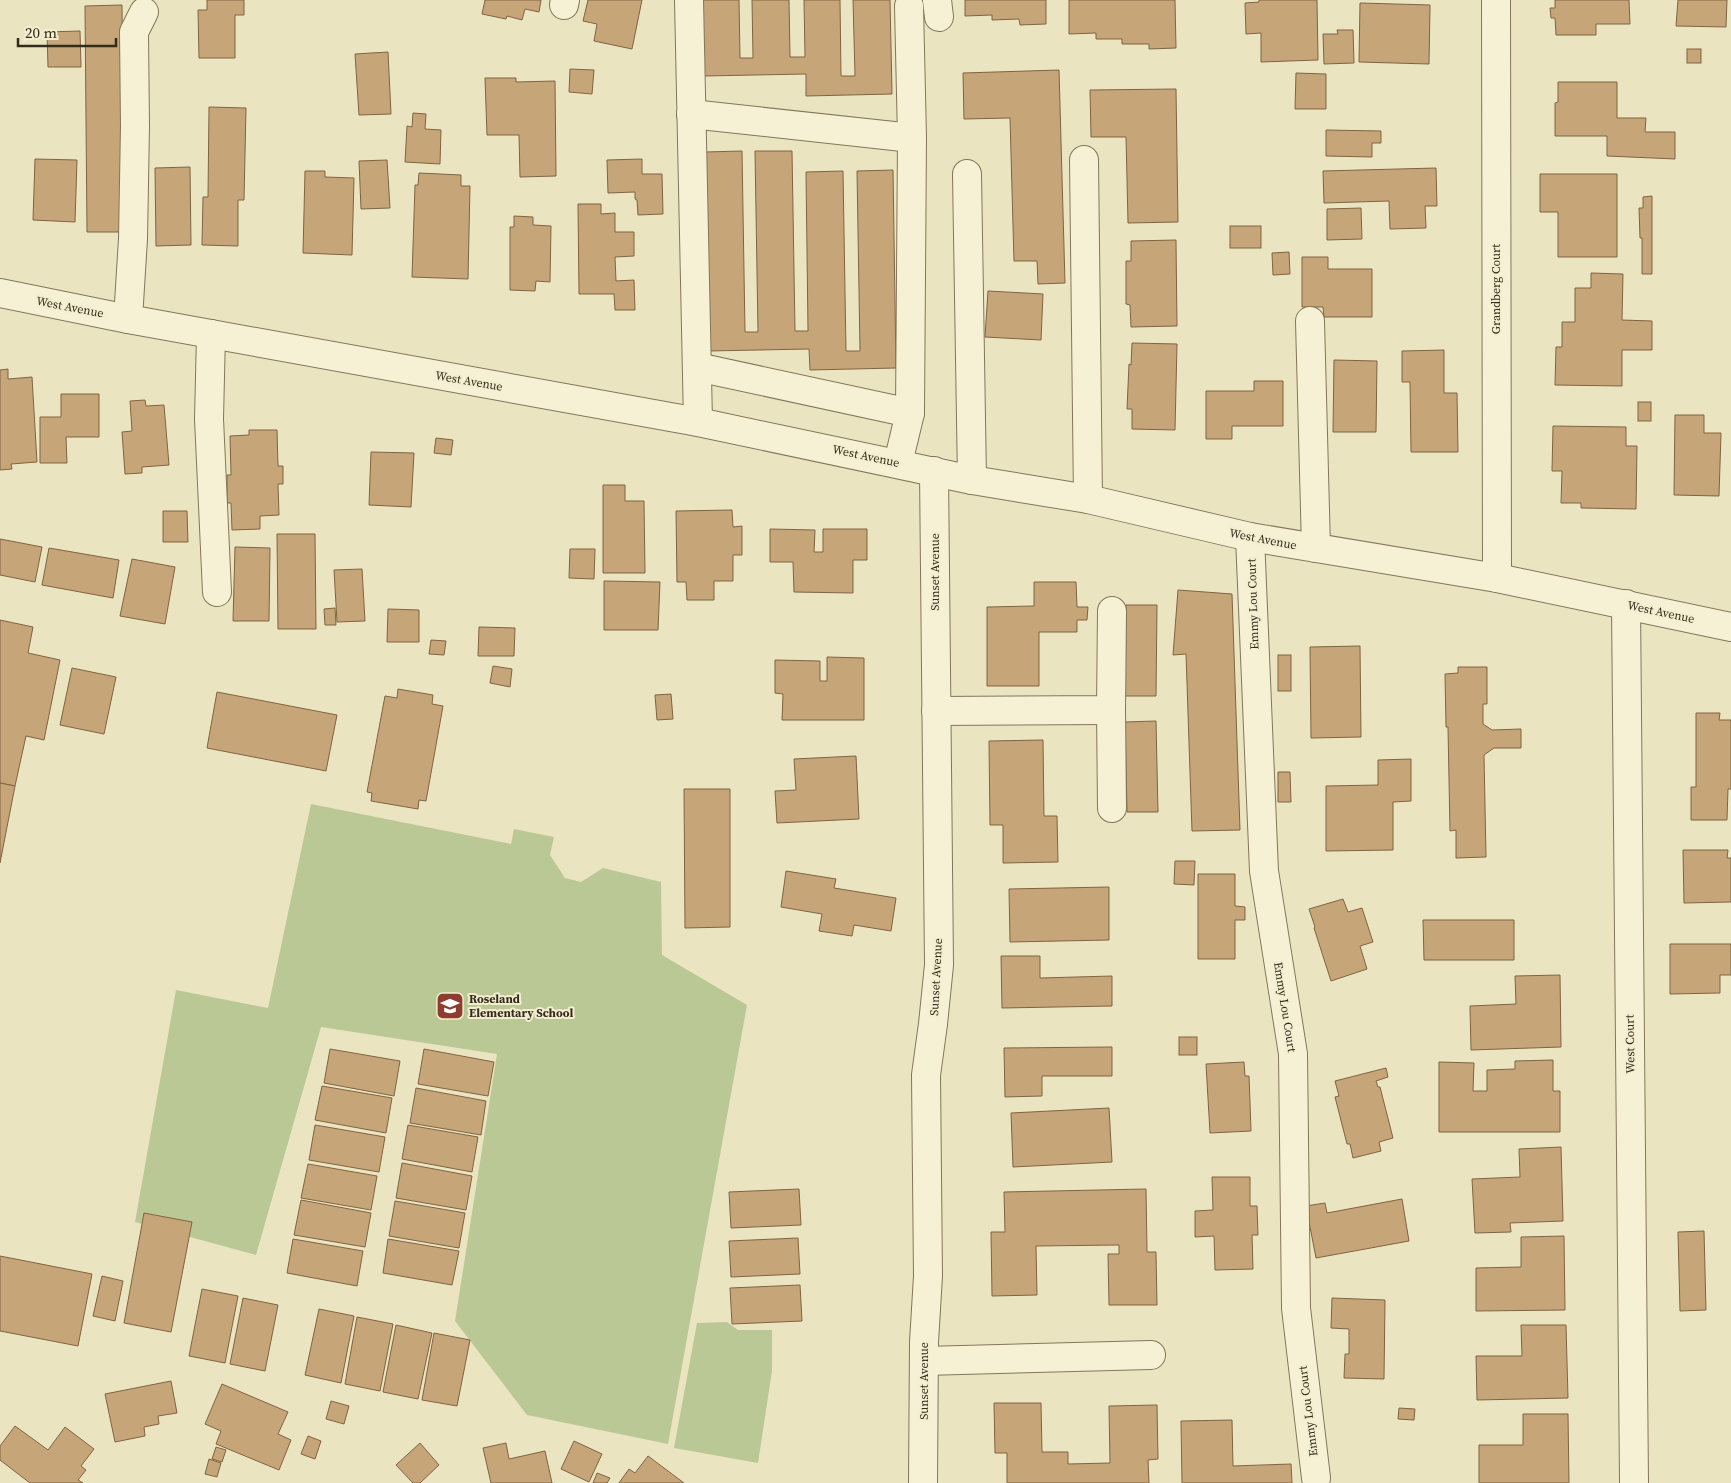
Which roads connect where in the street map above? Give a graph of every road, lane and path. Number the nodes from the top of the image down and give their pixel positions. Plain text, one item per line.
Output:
1 (689, 0) edge
2 (1496, 0) edge
3 (909, 6) dead end
4 (144, 12) dead end
5 (691, 114) junction
6 (912, 138) junction
7 (1084, 160) dead end
8 (967, 174) dead end
9 (0, 293) edge
10 (128, 319) junction
11 (1310, 321) dead end
12 (211, 334) junction
13 (697, 368) junction
14 (910, 413) junction
15 (698, 422) junction
16 (898, 463) junction
17 (934, 471) junction
18 (972, 480) junction
19 (1088, 500) junction
20 (1250, 537) junction
21 (1316, 548) junction
22 (1497, 578) junction
23 (217, 592) dead end
24 (1626, 604) junction
25 (1112, 611) dead end
26 (1731, 627) edge
27 (1111, 710) junction
28 (936, 711) junction
29 (1112, 808) dead end
30 (1151, 1355) dead end
31 (924, 1361) junction
32 (1316, 1478) dead end
33 (923, 1483) edge
34 (1634, 1483) edge

1 - 5 street
2 - 22 street, Grandberg Court
3 - 6 street
4 - 10 street
5 - 6 street
5 - 13 street
6 - 14 street
7 - 19 street
8 - 18 street
9 - 10 street, West Avenue
10 - 12 street, West Avenue
11 - 21 street
12 - 15 street, West Avenue
12 - 23 street
13 - 14 street
13 - 15 street
14 - 16 street
15 - 16 street, West Avenue
16 - 17 street, West Avenue
17 - 18 street, West Avenue
17 - 28 street, Sunset Avenue
18 - 19 street, West Avenue
19 - 20 street, West Avenue
20 - 21 street, West Avenue
20 - 32 street, Emmy Lou Court
21 - 22 street, West Avenue
22 - 24 street, West Avenue
24 - 26 street, West Avenue
24 - 34 street, West Court
25 - 27 street
27 - 28 street
27 - 29 street
28 - 31 street, Sunset Avenue
30 - 31 street
31 - 33 street, Sunset Avenue

